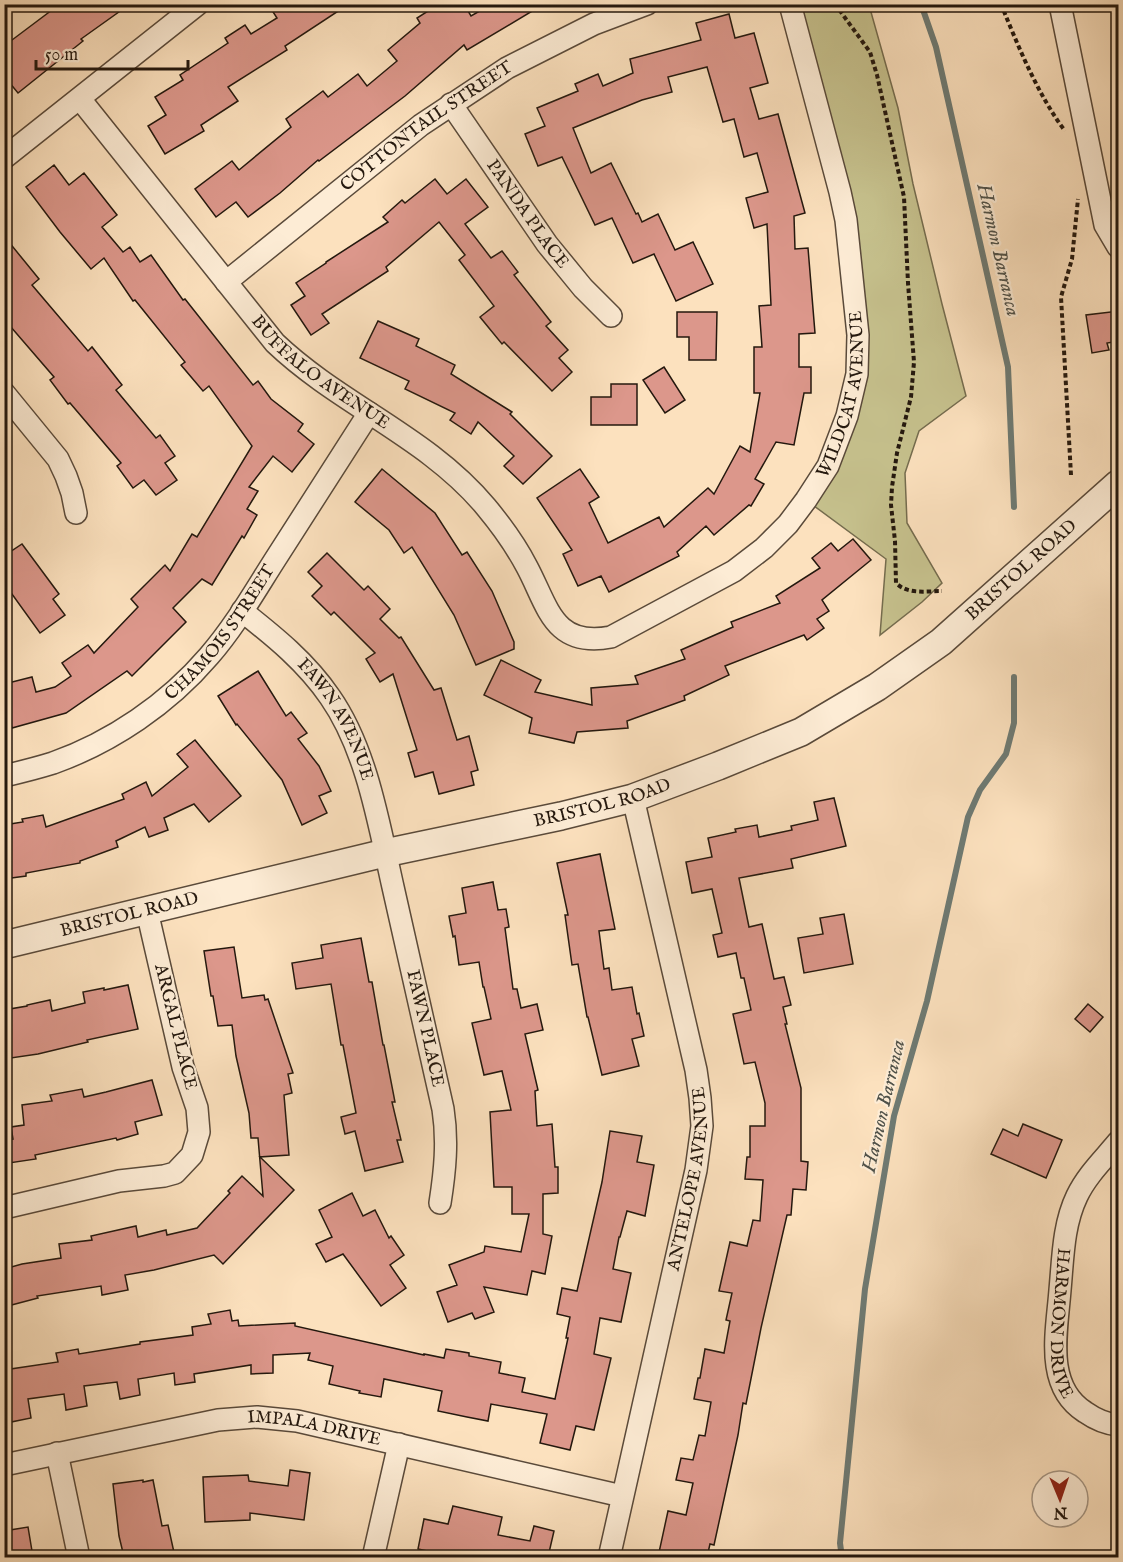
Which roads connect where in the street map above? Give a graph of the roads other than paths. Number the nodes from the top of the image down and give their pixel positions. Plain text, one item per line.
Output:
1 (198, 4) edge
2 (647, 4) edge
3 (790, 4) edge
4 (1060, 4) edge
5 (80, 99) junction
6 (451, 104) junction
7 (4, 158) edge
8 (1119, 247) edge
9 (226, 282) junction
10 (611, 316) dead end
11 (4, 393) edge
12 (369, 413) junction
13 (1119, 484) edge
14 (76, 513) dead end
15 (242, 611) junction
16 (568, 633) joint
17 (4, 776) edge
18 (633, 798) junction
19 (385, 854) junction
20 (147, 911) junction
21 (4, 945) edge
22 (1119, 1142) edge
23 (440, 1203) dead end
24 (4, 1208) edge
25 (1119, 1425) edge
26 (399, 1444) junction
27 (57, 1453) junction
28 (4, 1465) edge
29 (622, 1496) junction
30 (79, 1557) edge
31 (373, 1557) edge
32 (609, 1557) edge

1 - 5 street
2 - 6 street, COTTONTAIL STREET
3 - 16 street, WILDCAT AVENUE
4 - 8 street
5 - 7 street
5 - 9 street, BUFFALO AVENUE
6 - 9 street, COTTONTAIL STREET
6 - 10 street, PANDA PLACE
9 - 12 street, BUFFALO AVENUE
11 - 14 street
12 - 15 street, CHAMOIS STREET
12 - 16 street, BUFFALO AVENUE
13 - 18 street, BRISTOL ROAD
15 - 17 street, CHAMOIS STREET
15 - 19 street, FAWN AVENUE
18 - 19 street, BRISTOL ROAD
18 - 29 street, ANTELOPE AVENUE
19 - 20 street, BRISTOL ROAD
19 - 23 street, FAWN PLACE
20 - 21 street, BRISTOL ROAD
20 - 24 street, ARGAL PLACE
22 - 25 street, HARMON DRIVE
26 - 27 street, IMPALA DRIVE
26 - 29 street, IMPALA DRIVE
26 - 31 street
27 - 28 street, IMPALA DRIVE
27 - 30 street
29 - 32 street, ANTELOPE AVENUE

